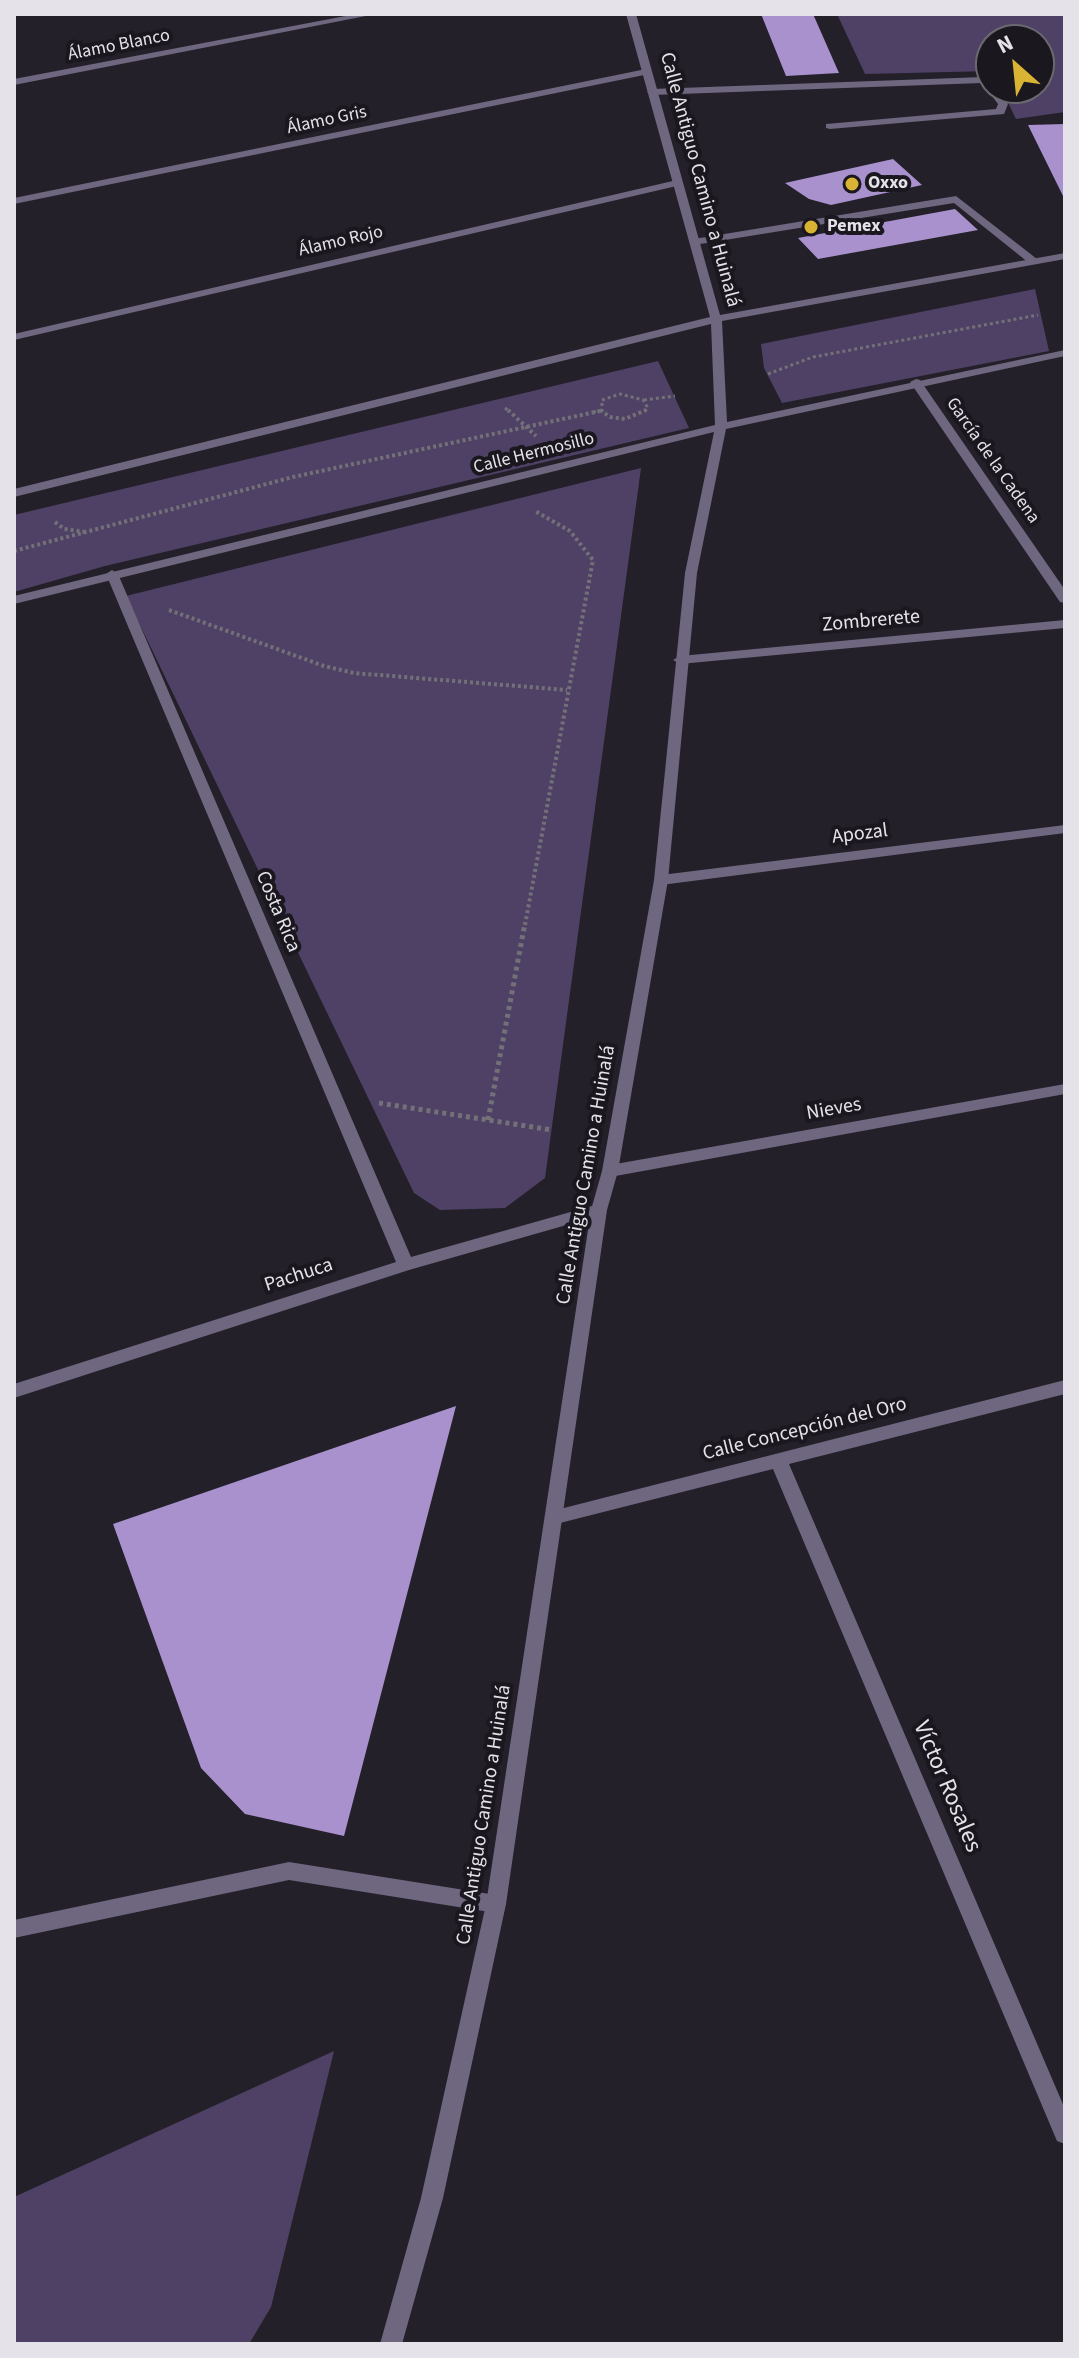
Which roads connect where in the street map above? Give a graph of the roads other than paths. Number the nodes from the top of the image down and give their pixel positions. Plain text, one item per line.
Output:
1 (371, 14) edge
2 (631, 14) edge
3 (646, 72) junction
4 (975, 80) edge
5 (14, 82) edge
6 (652, 92) junction
7 (1003, 104) edge
8 (830, 126) dead end
9 (677, 183) junction
10 (14, 201) edge
11 (694, 242) junction
12 (1062, 256) edge
13 (1033, 261) junction
14 (1065, 273) edge
15 (716, 319) junction
16 (14, 337) edge
17 (1065, 353) edge
18 (916, 382) junction
19 (721, 427) junction
20 (14, 493) edge
21 (112, 574) junction
22 (1065, 599) edge
23 (14, 600) edge
24 (1065, 624) edge
25 (680, 660) junction
26 (1065, 829) edge
27 (661, 880) junction
28 (1065, 1089) edge
29 (610, 1171) junction
30 (599, 1210) junction
31 (406, 1265) junction
32 (1065, 1387) edge
33 (14, 1391) edge
34 (778, 1460) junction
35 (556, 1517) junction
36 (496, 1904) junction
37 (14, 1929) edge
38 (1065, 2134) edge
39 (391, 2344) edge

1 - 5 street, Álamo Blanco
2 - 3 street, Calle Antiguo Camino a Huinalá
3 - 6 street, Calle Antiguo Camino a Huinalá
3 - 10 street, Álamo Gris
4 - 6 street
6 - 9 street, Calle Antiguo Camino a Huinalá
7 - 8 street
9 - 11 street, Calle Antiguo Camino a Huinalá
9 - 16 street, Álamo Rojo
11 - 13 street
11 - 15 street, Calle Antiguo Camino a Huinalá
12 - 13 street
12 - 14 street
13 - 15 street
15 - 19 street, Calle Antiguo Camino a Huinalá
15 - 20 street
17 - 18 street, Calle Hermosillo
18 - 19 street, Calle Hermosillo
18 - 22 street, García de la Cadena
19 - 21 street, Calle Hermosillo
19 - 25 street, Calle Antiguo Camino a Huinalá
21 - 23 street, Calle Hermosillo
21 - 31 street, Costa Rica
24 - 25 street, Zombrerete
25 - 27 street, Calle Antiguo Camino a Huinalá
26 - 27 street, Apozal
27 - 29 street, Calle Antiguo Camino a Huinalá
28 - 29 street, Nieves
29 - 30 street, Calle Antiguo Camino a Huinalá
30 - 31 street, Pachuca
30 - 35 street, Calle Antiguo Camino a Huinalá
31 - 33 street, Pachuca
32 - 34 street, Calle Concepción del Oro
34 - 35 street, Calle Concepción del Oro
34 - 38 street, Víctor Rosales
35 - 36 street, Calle Antiguo Camino a Huinalá
36 - 37 street
36 - 39 street, Calle Antiguo Camino a Huinalá

